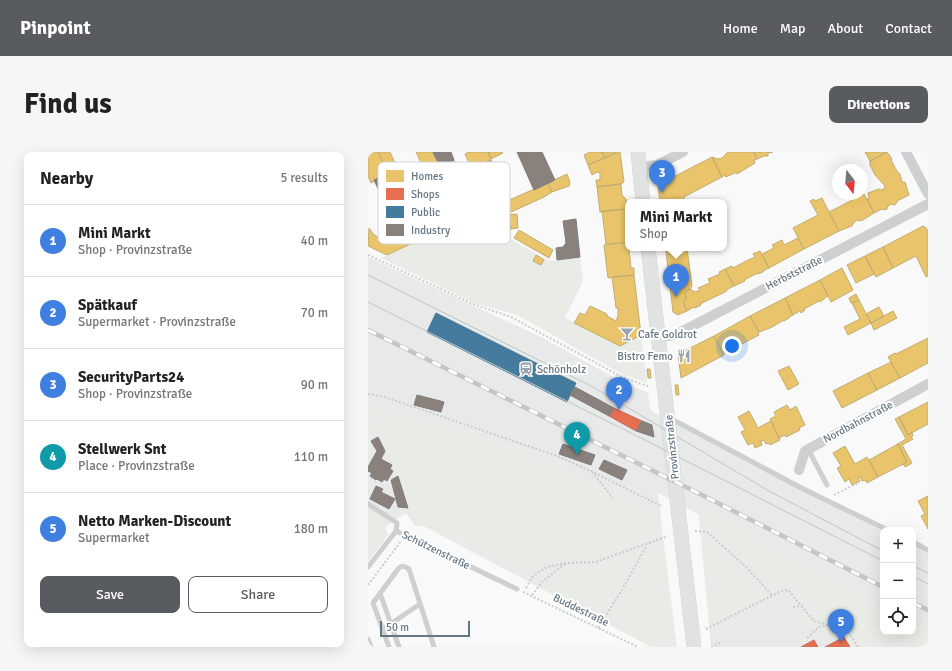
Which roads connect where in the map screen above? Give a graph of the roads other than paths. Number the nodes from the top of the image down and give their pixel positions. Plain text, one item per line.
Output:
1 (638, 152) edge
2 (683, 152) edge
3 (906, 152) edge
4 (640, 168) junction
5 (928, 194) edge
6 (643, 199) edge
7 (928, 204) edge
8 (648, 251) edge
9 (658, 337) junction
10 (928, 384) edge
11 (668, 420) junction
12 (808, 449) junction
13 (799, 470) dead end
14 (827, 485) road end
15 (368, 504) edge
16 (882, 527) edge
17 (396, 531) junction
18 (916, 544) edge
19 (928, 550) edge
20 (368, 567) edge
21 (517, 589) road end
22 (380, 593) junction
23 (420, 604) junction
24 (391, 624) junction
25 (383, 629) junction
26 (368, 639) edge
27 (371, 647) edge
28 (389, 647) edge
29 (399, 647) edge
30 (434, 647) edge
31 (694, 647) edge

1 - 4 main road
2 - 4 street
3 - 5 street
4 - 6 main road
7 - 9 street, Herbststraße
8 - 9 main road, Provinzstraße
9 - 11 main road, Provinzstraße
10 - 12 street, Nordbahnstraße
11 - 16 lane
11 - 31 main road, Provinzstraße
12 - 13 street
12 - 14 lane
15 - 17 lane
17 - 20 lane, Schützenstraße
17 - 21 lane, Schützenstraße
18 - 19 lane
22 - 23 lane
22 - 24 lane
22 - 25 lane
23 - 24 lane
23 - 30 lane
24 - 25 lane
24 - 29 lane
25 - 28 lane
26 - 27 lane

